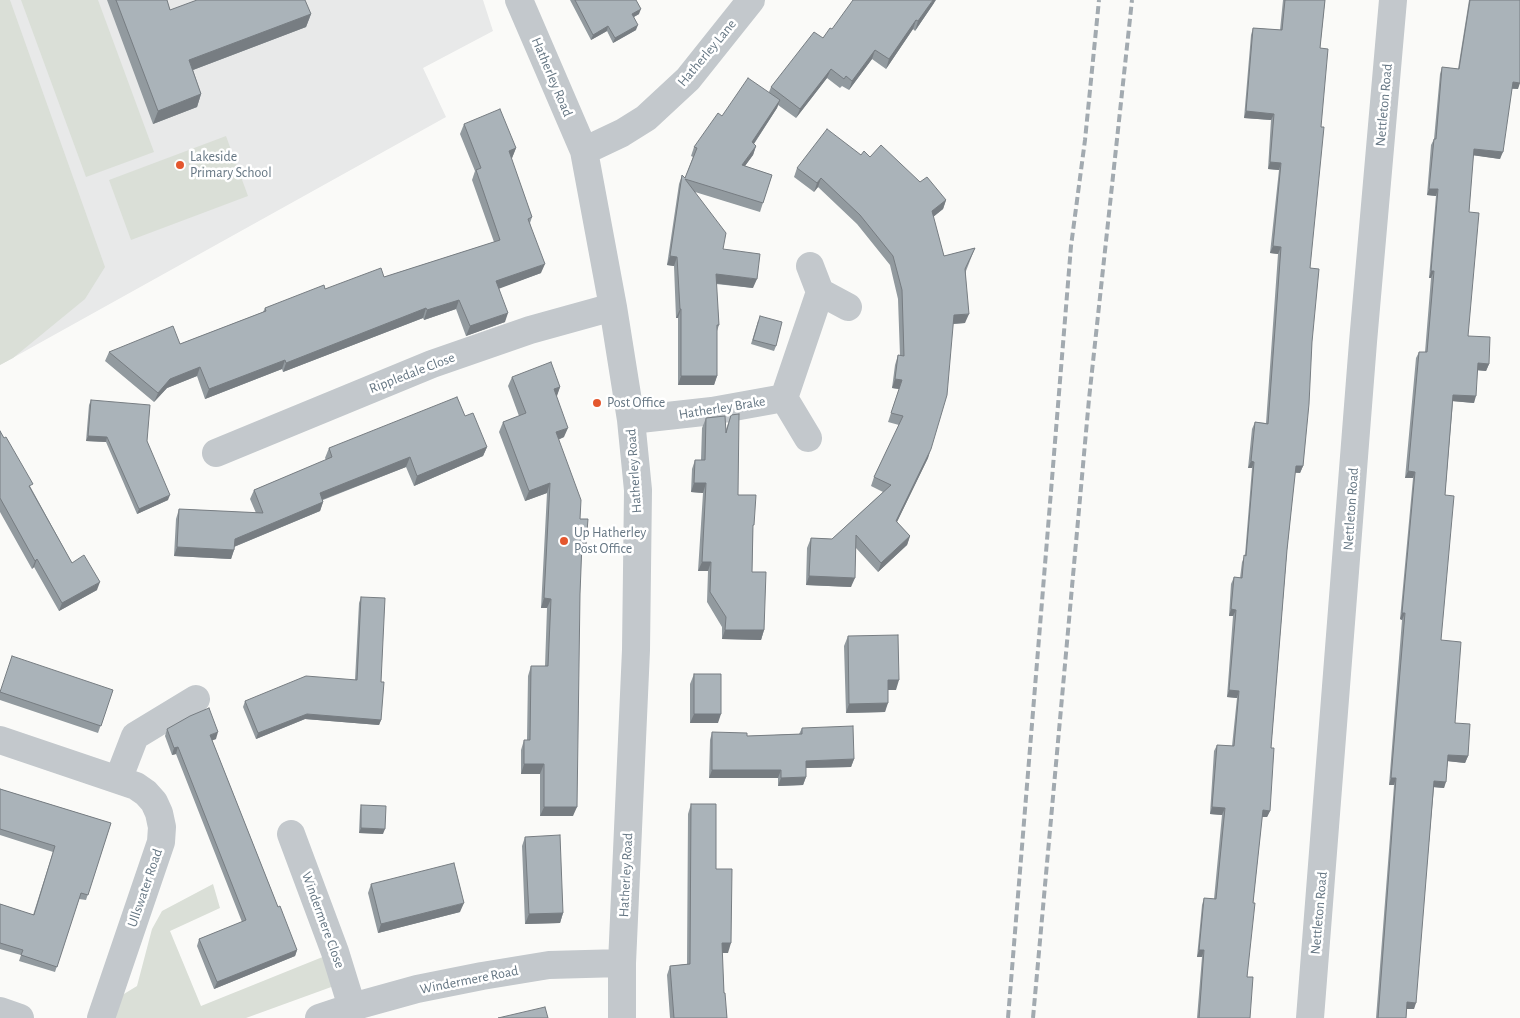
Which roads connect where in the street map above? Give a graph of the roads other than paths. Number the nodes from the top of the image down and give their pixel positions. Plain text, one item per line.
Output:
1 (519, 0) edge
2 (751, 0) edge
3 (1393, 0) edge
4 (584, 151) junction
5 (810, 266) dead end
6 (820, 292) junction
7 (848, 307) dead end
8 (613, 308) junction
9 (784, 398) junction
10 (631, 420) junction
11 (808, 438) dead end
12 (216, 453) dead end
13 (196, 699) dead end
14 (0, 740) edge
15 (118, 780) junction
16 (291, 834) dead end
17 (622, 963) junction
18 (352, 1007) junction
19 (0, 1011) edge
20 (20, 1018) edge
21 (101, 1018) edge
22 (319, 1018) edge
23 (622, 1018) edge
24 (1310, 1018) edge

1 - 4 street, Hatherley Road
2 - 4 street, Hatherley Lane
3 - 24 street, Nettleton Road
4 - 8 street, Hatherley Road
5 - 6 street
6 - 7 street
6 - 9 street, Hatherley Brake
8 - 10 street, Hatherley Road
8 - 12 street, Rippledale Close
9 - 10 street, Hatherley Brake
9 - 11 street, Hatherley Brake
10 - 17 street, Hatherley Road
13 - 15 street
14 - 15 street, Ullswater Road
15 - 21 street, Ullswater Road
16 - 18 street, Windermere Close
17 - 18 street, Windermere Road
17 - 23 street, Hatherley Road
18 - 22 street, Windermere Road
19 - 20 street

